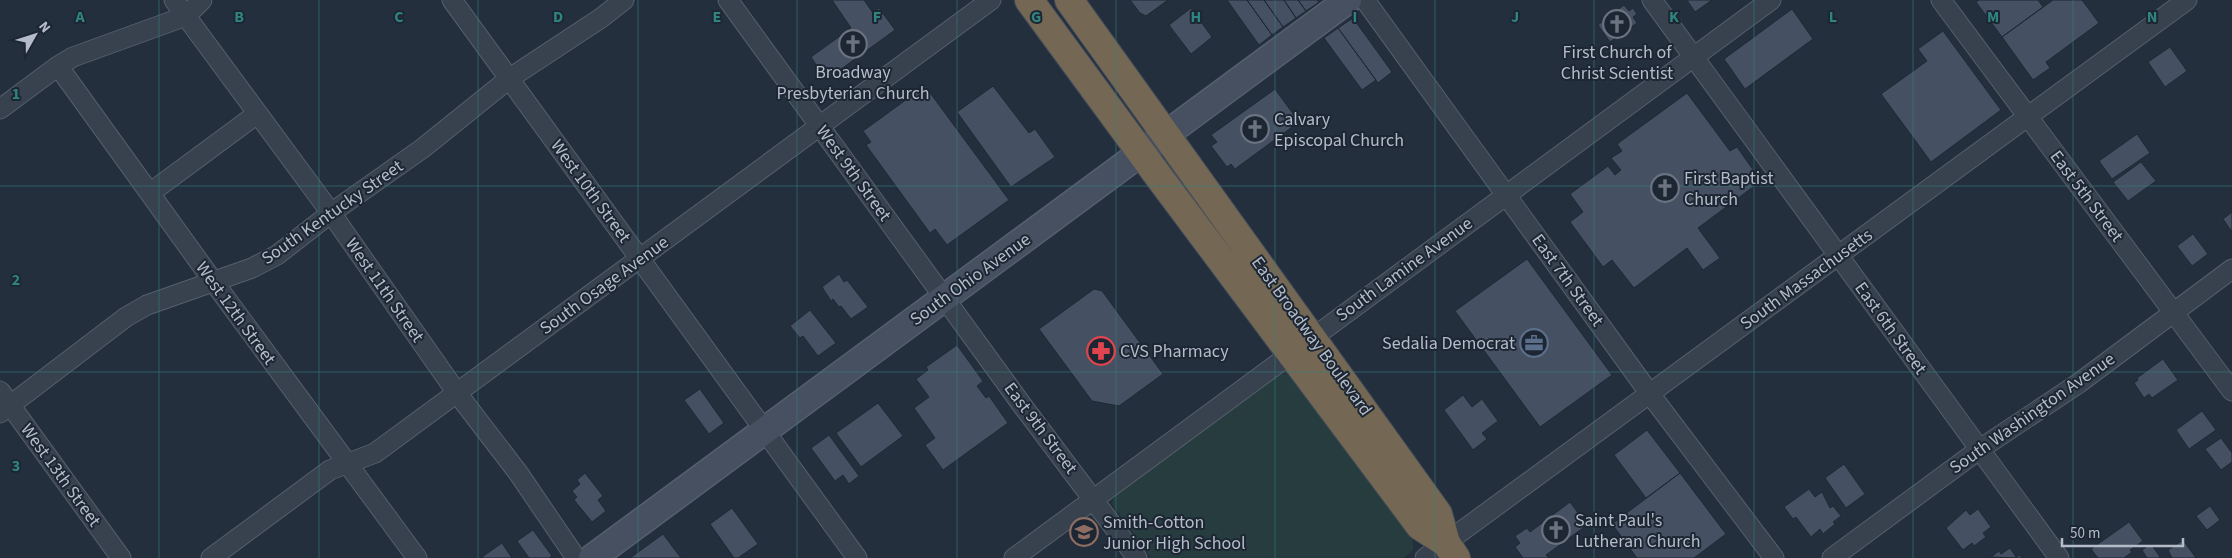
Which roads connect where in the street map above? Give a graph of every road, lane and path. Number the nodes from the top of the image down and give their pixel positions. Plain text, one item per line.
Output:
1 (174, 0) edge
2 (202, 0) edge
3 (452, 0) edge
4 (624, 0) edge
5 (728, 0) edge
6 (991, 0) edge
7 (1029, 0) edge
8 (1069, 0) edge
9 (1348, 0) edge
10 (1365, 0) edge
11 (1652, 0) edge
12 (1771, 0) edge
13 (1941, 0) edge
14 (2187, 0) edge
15 (186, 16) junction
16 (1694, 57) junction
17 (58, 66) junction
18 (510, 78) junction
19 (0, 109) edge
20 (257, 114) junction
21 (2028, 116) junction
22 (820, 126) junction
23 (1166, 134) junction
24 (1141, 152) junction
25 (150, 193) junction
26 (1506, 194) junction
27 (330, 213) junction
28 (1838, 256) junction
29 (640, 258) junction
30 (2232, 269) edge
31 (213, 282) junction
32 (945, 297) junction
33 (2173, 312) junction
34 (1313, 336) junction
35 (1291, 354) junction
36 (2232, 391) edge
37 (457, 393) junction
38 (1650, 394) junction
39 (3, 403) edge
40 (764, 431) junction
41 (1980, 448) junction
42 (348, 464) junction
43 (1094, 499) junction
44 (1442, 553) edge
45 (121, 558) edge
46 (211, 558) edge
47 (417, 558) edge
48 (576, 558) edge
49 (592, 558) edge
50 (857, 558) edge
51 (1014, 558) edge
52 (1137, 558) edge
53 (1774, 558) edge
54 (1832, 558) edge
55 (2059, 558) edge

1 - 15 street, West 11th Street
2 - 15 street
3 - 18 street, West 10th Street
4 - 18 street, South Kentucky Street
5 - 22 street, West 9th Street
6 - 22 street, South Osage Avenue
7 - 24 highway, East Broadway Boulevard
8 - 23 highway, East Broadway Boulevard
9 - 23 main road, South Ohio Avenue
10 - 26 street, East 7th Street
11 - 16 street, East 6th Street
12 - 16 street, South Lamine Avenue
13 - 21 street, East 5th Street
14 - 21 street, South Massachusetts
15 - 17 street
15 - 20 street, West 11th Street
16 - 26 street, South Lamine Avenue
16 - 28 street, East 6th Street
17 - 19 street
17 - 25 street, West 12th Street
18 - 27 street, South Kentucky Street
18 - 29 street, West 10th Street
20 - 25 street
20 - 27 street, West 11th Street
21 - 28 street, South Massachusetts
21 - 33 street, East 5th Street
22 - 29 street, South Osage Avenue
22 - 32 street, West 9th Street
23 - 24 main road, South Ohio Avenue
23 - 34 highway, East Broadway Boulevard
24 - 32 main road, South Ohio Avenue
24 - 35 highway, East Broadway Boulevard
25 - 31 street, West 12th Street
26 - 34 street, South Lamine Avenue
26 - 38 street, East 7th Street
27 - 31 street, South Kentucky Street
27 - 37 street, West 11th Street
28 - 38 street, South Massachusetts
28 - 41 street, East 6th Street
29 - 37 street, South Osage Avenue
29 - 40 street, West 10th Street
30 - 33 street, South Washington Avenue
31 - 39 street, South Kentucky Street
31 - 42 street, West 12th Street
32 - 40 main road, South Ohio Avenue
32 - 43 street, East 9th Street
33 - 36 street, East 5th Street
33 - 41 street, South Washington Avenue
34 - 35 street, South Lamine Avenue
34 - 44 highway, East Broadway Boulevard
35 - 43 street, South Lamine Avenue
35 - 44 highway, East Broadway Boulevard
37 - 42 street, South Osage Avenue
37 - 48 street, West 11th Street
38 - 44 street, South Massachusetts
38 - 53 street, East 7th Street
39 - 45 street, West 13th Street
40 - 49 main road, South Ohio Avenue
40 - 50 street, West 10th Street
41 - 54 street, South Washington Avenue
41 - 55 street, East 6th Street
42 - 46 street, South Osage Avenue
42 - 47 street, West 12th Street
43 - 51 street, South Lamine Avenue
43 - 52 street, East 9th Street

